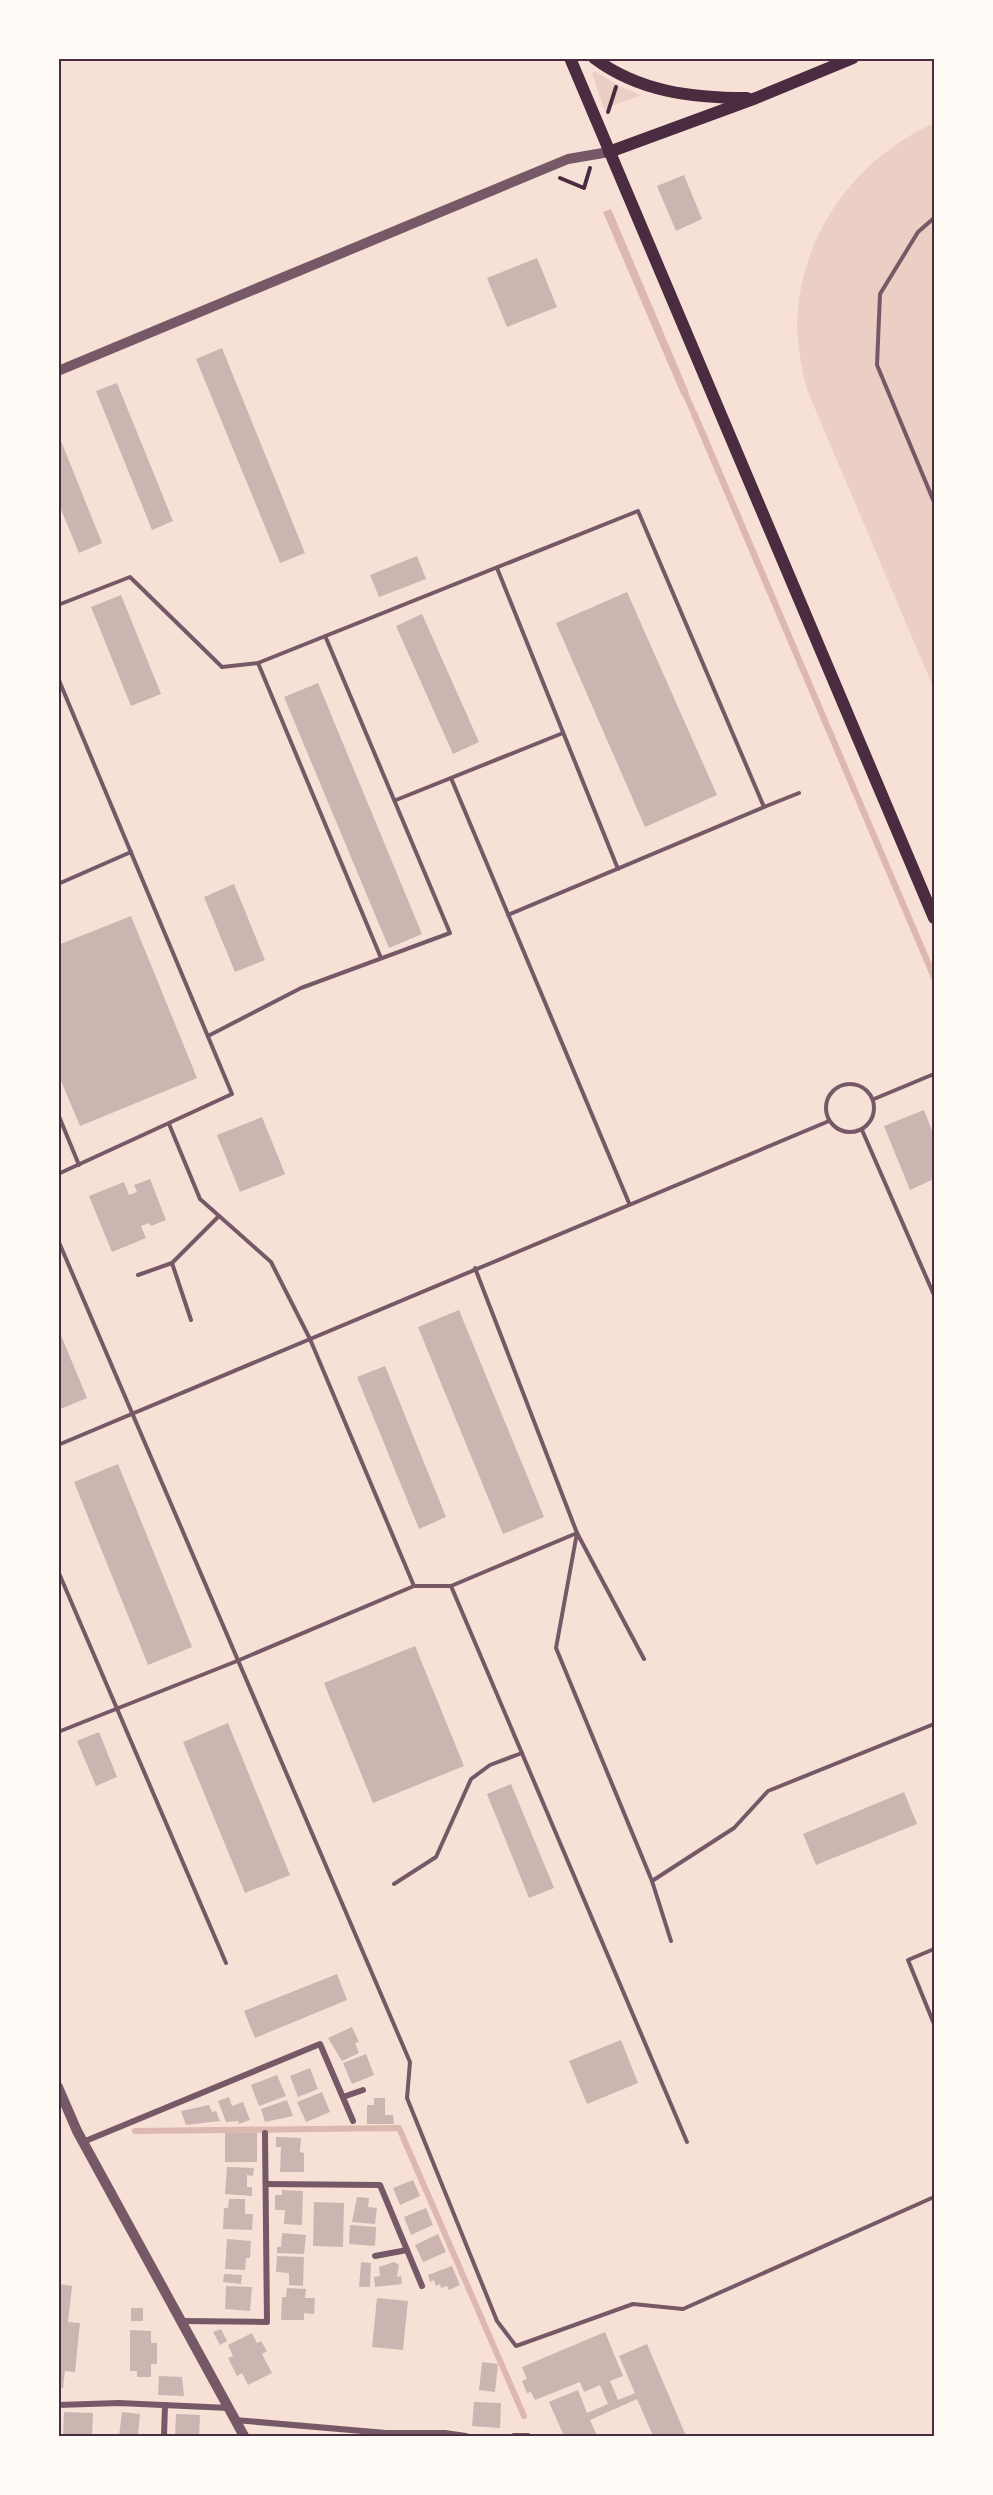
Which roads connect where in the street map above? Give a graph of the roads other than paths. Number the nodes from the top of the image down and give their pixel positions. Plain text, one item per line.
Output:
1 (570, 58) edge
2 (594, 58) edge
3 (853, 58) edge
4 (756, 98) junction
5 (609, 152) junction
6 (934, 218) edge
7 (58, 371) edge
8 (934, 502) edge
9 (497, 568) junction
10 (58, 605) edge
11 (326, 638) junction
12 (258, 663) junction
13 (58, 678) edge
14 (563, 733) junction
15 (451, 778) junction
16 (799, 793) dead end
17 (396, 800) junction
18 (764, 807) junction
19 (131, 852) junction
20 (618, 869) junction
21 (58, 884) edge
22 (508, 915) junction
23 (934, 918) edge
24 (381, 958) junction
25 (208, 1036) junction
26 (934, 1074) edge
27 (874, 1099) junction
28 (58, 1114) edge
29 (829, 1121) junction
30 (170, 1124) junction
31 (862, 1130) junction
32 (79, 1165) junction
33 (58, 1174) edge
34 (629, 1203) junction
35 (219, 1216) junction
36 (58, 1240) edge
37 (172, 1263) junction
38 (475, 1268) junction
39 (138, 1275) dead end
40 (934, 1295) edge
41 (191, 1320) dead end
42 (310, 1339) junction
43 (132, 1412) junction
44 (58, 1445) edge
45 (577, 1533) junction
46 (58, 1570) edge
47 (414, 1586) junction
48 (451, 1586) junction
49 (644, 1659) dead end
50 (237, 1661) junction
51 (117, 1708) junction
52 (934, 1724) edge
53 (58, 1732) edge
54 (522, 1753) junction
55 (652, 1881) junction
56 (394, 1884) dead end
57 (671, 1941) dead end
58 (934, 1949) edge
59 (226, 1963) dead end
60 (934, 2024) edge
61 (58, 2087) edge
62 (363, 2090) dead end
63 (343, 2097) junction
64 (353, 2121) dead end
65 (266, 2133) dead end
66 (83, 2142) junction
67 (687, 2142) dead end
68 (266, 2184) junction
69 (934, 2197) edge
70 (407, 2250) junction
71 (375, 2256) dead end
72 (422, 2286) dead end
73 (182, 2321) junction
74 (58, 2405) edge
75 (165, 2405) junction
76 (230, 2408) junction
77 (235, 2420) junction
78 (164, 2436) edge
79 (244, 2436) edge
80 (466, 2436) edge
81 (514, 2436) edge
82 (528, 2436) edge

1 - 5 main road
2 - 4 main road
3 - 4 main road
4 - 5 main road
5 - 7 street
5 - 23 main road
6 - 8 lane
9 - 11 lane
9 - 14 lane
9 - 18 lane
10 - 12 lane
11 - 12 lane
11 - 17 lane
12 - 24 lane
13 - 19 lane
14 - 15 lane
14 - 20 lane
15 - 17 lane
15 - 22 lane
16 - 18 lane
17 - 24 lane
18 - 20 lane
19 - 21 lane
19 - 25 lane
20 - 22 lane
22 - 34 lane
24 - 25 lane
25 - 30 lane
26 - 27 lane
27 - 29 lane
27 - 31 lane
28 - 32 lane
29 - 31 lane
29 - 34 lane
30 - 32 lane
30 - 35 lane
31 - 40 lane
32 - 33 lane
34 - 38 lane
35 - 37 lane
35 - 42 lane
36 - 43 lane
37 - 39 lane
37 - 41 lane
38 - 42 lane
38 - 45 lane
42 - 43 lane
42 - 47 lane
43 - 44 lane
43 - 50 lane
45 - 48 lane
45 - 49 lane
45 - 55 lane
46 - 51 lane
47 - 48 lane
47 - 50 lane
48 - 54 lane
50 - 51 lane
50 - 69 lane
51 - 53 lane
51 - 59 lane
52 - 55 lane
54 - 56 lane
54 - 67 lane
55 - 57 lane
58 - 60 lane
61 - 66 street
62 - 63 street
63 - 64 street
63 - 66 street
65 - 68 street
66 - 73 street
68 - 70 street
68 - 73 street
70 - 71 street
70 - 72 street
73 - 76 street
74 - 75 street
75 - 76 street
75 - 78 street
76 - 77 street
77 - 79 street
77 - 80 street
81 - 82 street

